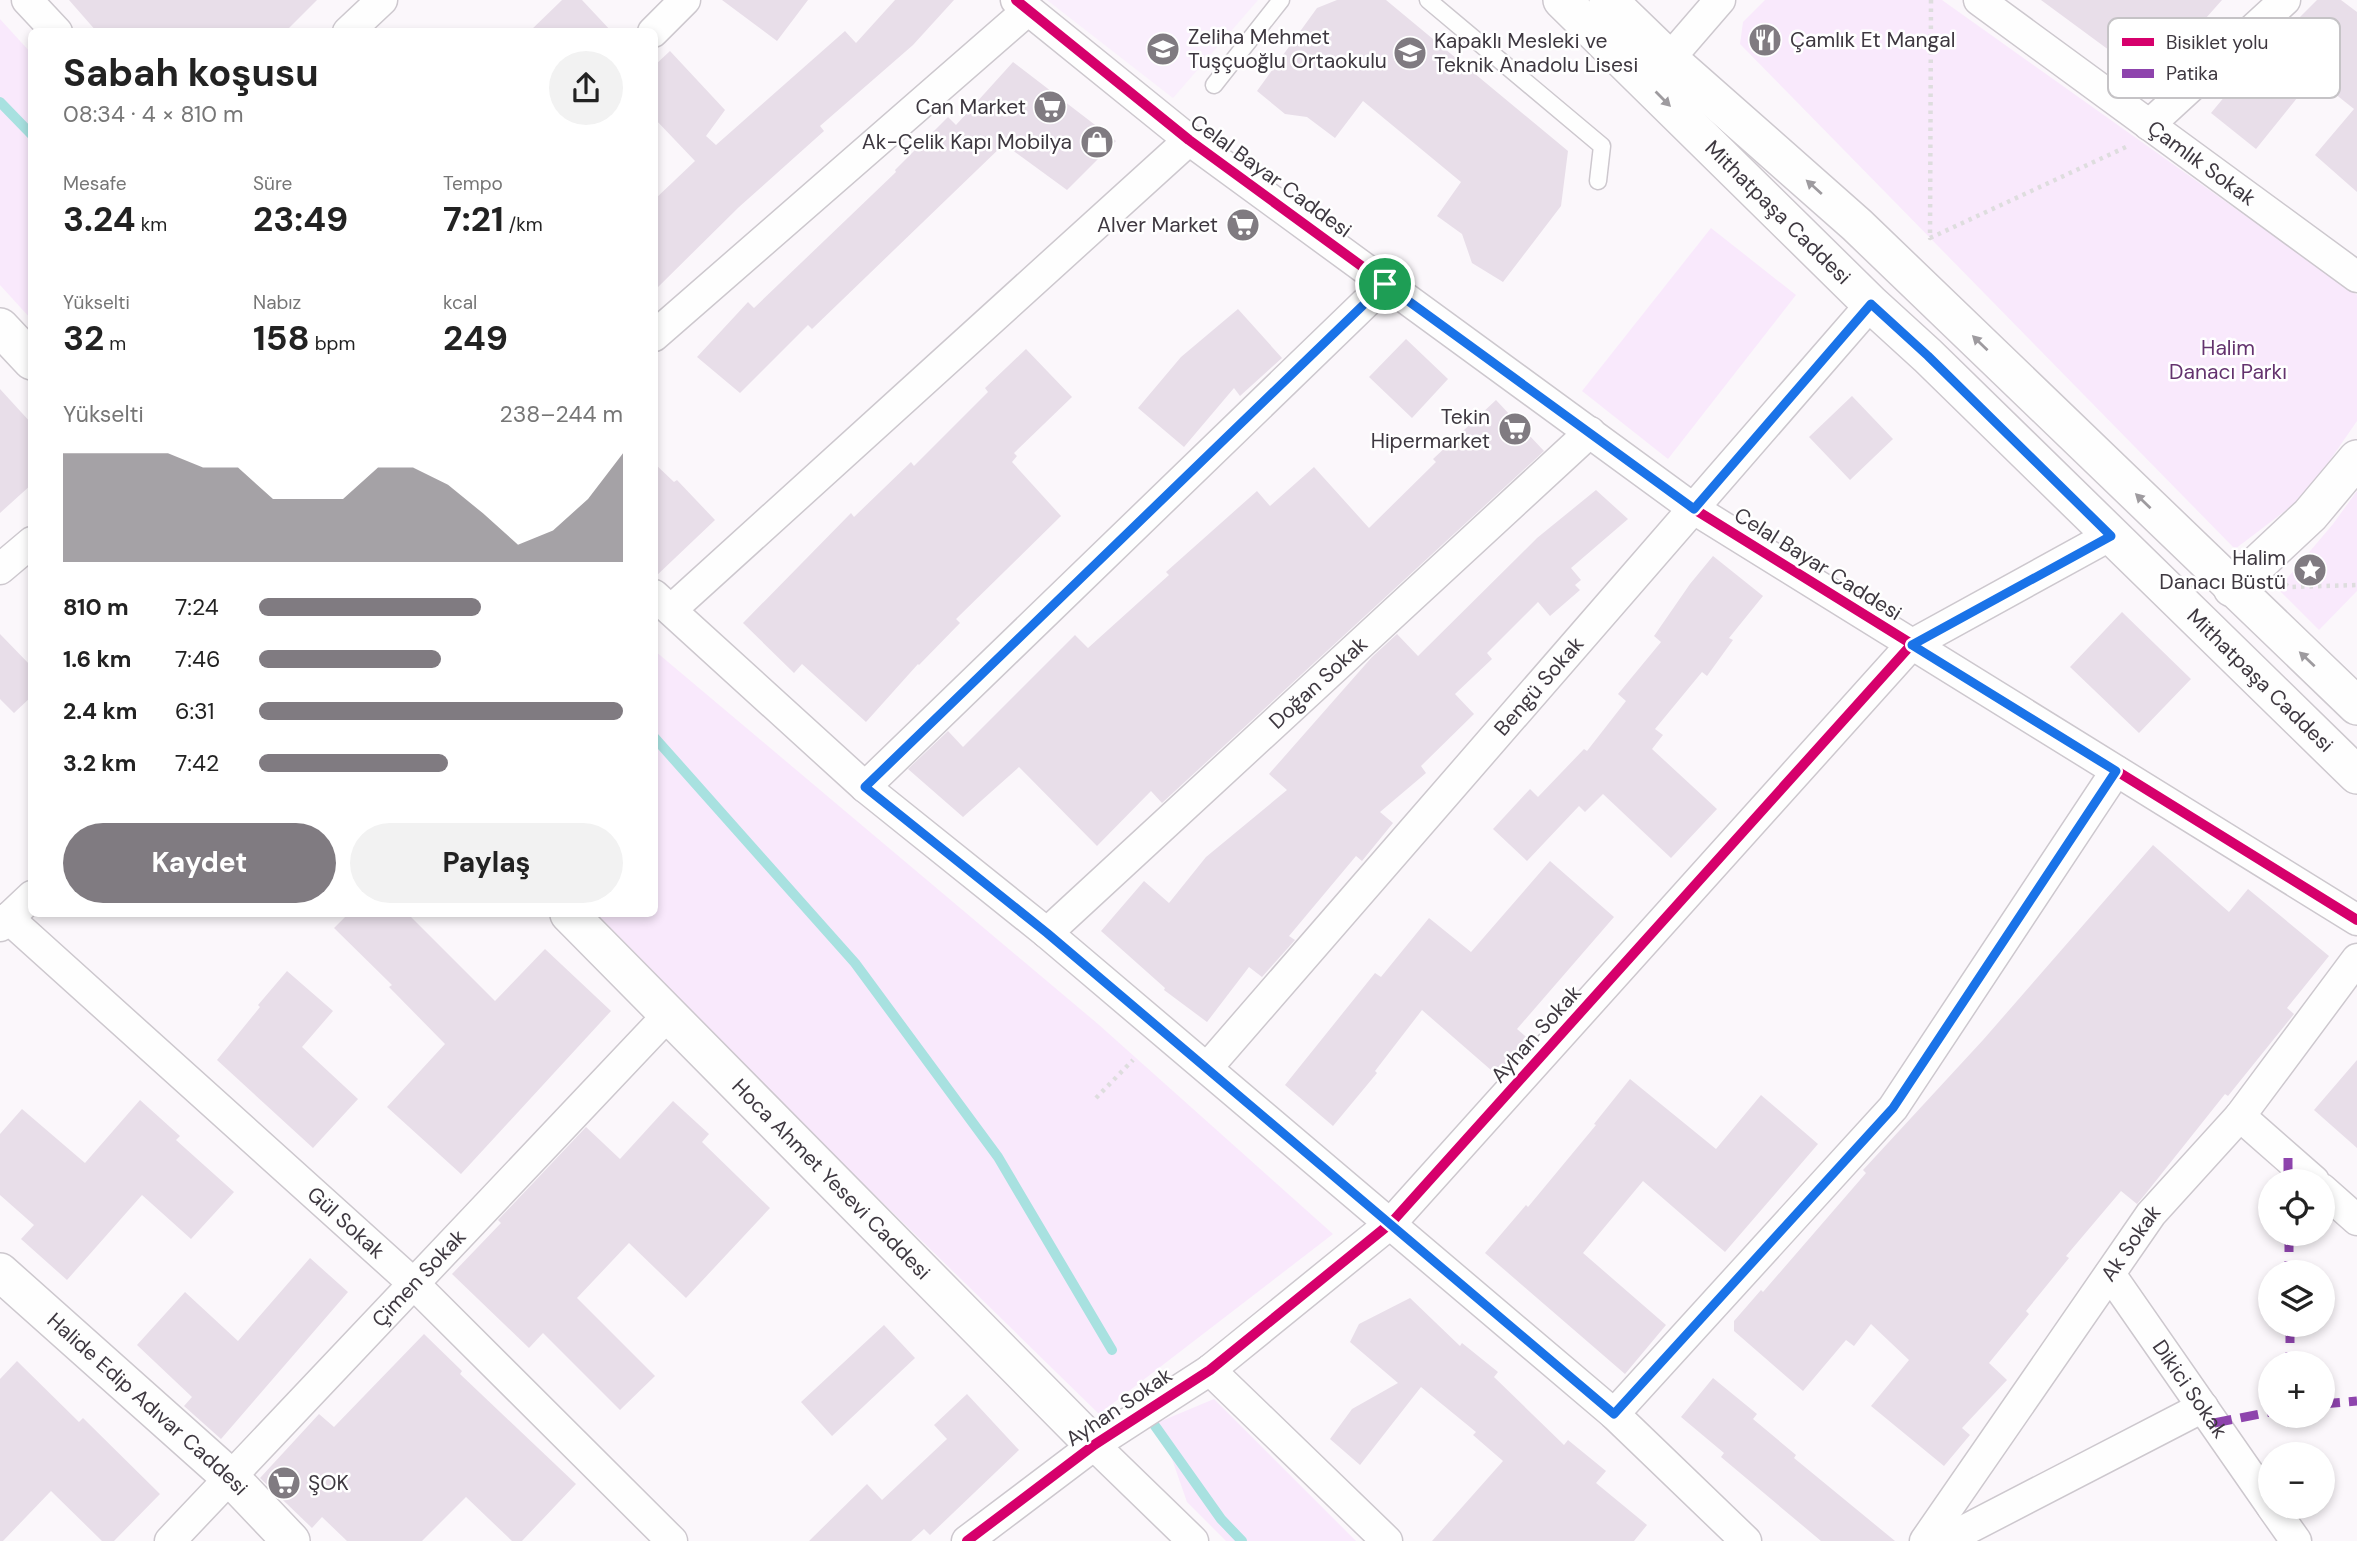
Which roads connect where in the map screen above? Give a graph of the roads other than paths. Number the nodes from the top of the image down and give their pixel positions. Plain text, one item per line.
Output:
1 (27, 0) edge
2 (382, 0) edge
3 (685, 0) edge
4 (1281, 0) edge
5 (1427, 0) edge
6 (1562, 0) edge
7 (1608, 0) edge
8 (1720, 0) edge
9 (1979, 0) edge
10 (2285, 0) edge
11 (1022, 5) edge
12 (2265, 18) edge
13 (53, 28) edge
14 (352, 28) edge
15 (657, 28) edge
16 (1669, 59) junction
17 (1214, 85) dead end
18 (2108, 95) edge
19 (2112, 98) edge
20 (2178, 98) edge
21 (2149, 125) junction
22 (1189, 140) junction
23 (1598, 181) dead end
24 (2357, 277) edge
25 (1385, 284) junction
26 (1871, 304) junction
27 (0, 327) edge
28 (658, 331) edge
29 (28, 357) edge
30 (1590, 432) junction
31 (2357, 459) edge
32 (1694, 509) junction
33 (2111, 536) junction
34 (28, 545) edge
35 (0, 569) edge
36 (2232, 588) junction
37 (663, 603) edge
38 (1912, 645) junction
39 (2357, 706) edge
40 (2116, 771) junction
41 (2357, 775) edge
42 (865, 787) junction
43 (28, 900) edge
44 (572, 917) edge
45 (2357, 920) edge
46 (4, 922) edge
47 (1047, 933) junction
48 (2357, 959) edge
49 (668, 1015) junction
50 (1207, 1068) junction
51 (2240, 1116) junction
52 (2300, 1169) edge
53 (2335, 1201) edge
54 (2357, 1220) edge
55 (1391, 1223) junction
56 (0, 1272) edge
57 (2110, 1274) junction
58 (414, 1284) junction
59 (1210, 1370) junction
60 (2203, 1408) junction
61 (1614, 1414) junction
62 (1094, 1445) junction
63 (231, 1478) junction
64 (2258, 1486) edge
65 (2281, 1519) edge
66 (170, 1541) edge
67 (291, 1541) edge
68 (672, 1541) edge
69 (967, 1541) edge
70 (1193, 1541) edge
71 (1387, 1541) edge
72 (1746, 1541) edge
73 (1925, 1541) edge
74 (1944, 1541) edge
75 (2296, 1541) edge

1 - 13 street
2 - 14 street
3 - 15 street
4 - 17 lane
5 - 23 lane
6 -> 26 street, Mithatpaşa Caddesi
7 - 16 street, Mithatpaşa Caddesi
8 - 16 street
9 - 18 street, Çamlık Sokak
10 - 12 street
11 - 22 street, Celal Bayar Caddesi
11 - 28 street
36 -> 16 street, Mithatpaşa Caddesi
19 - 21 street, Çamlık Sokak
20 - 21 street
21 - 24 street, Çamlık Sokak
22 - 25 street, Celal Bayar Caddesi
22 - 37 street
25 - 30 street, Celal Bayar Caddesi
25 - 42 street
26 - 32 street, Bengü Sokak
26 - 33 street, Mithatpaşa Caddesi
27 - 29 street
30 - 32 street, Celal Bayar Caddesi
30 - 47 street, Doğan Sokak
31 - 36 street
32 - 38 street, Celal Bayar Caddesi
32 - 50 street, Bengü Sokak
33 - 38 street, Ayhan Sokak
33 - 41 street, Mithatpaşa Caddesi
34 - 35 street
39 -> 36 street, Mithatpaşa Caddesi
37 - 42 street
38 - 40 street, Celal Bayar Caddesi
38 - 55 street, Ayhan Sokak
40 - 45 street, Celal Bayar Caddesi
40 - 61 street
42 - 47 street
43 - 46 street
44 - 49 street, Hoca Ahmet Yesevi Caddesi
46 - 58 street, Gül Sokak
47 - 50 street
48 - 51 street, Ak Sokak
49 - 58 street, Çimen Sokak
49 - 62 street, Hoca Ahmet Yesevi Caddesi
50 - 55 street
51 - 52 street
51 - 57 street, Ak Sokak
53 - 54 street
55 - 59 street, Ayhan Sokak
55 - 61 street
56 - 63 street, Halide Edip Adıvar Caddesi
57 - 60 street, Dikici Sokak
57 - 73 street, Ak Sokak
58 - 63 street, Çimen Sokak
58 - 68 street, Gül Sokak
59 - 62 street, Ayhan Sokak
59 - 71 street
60 - 64 street, Dikici Sokak
60 - 74 street
61 - 72 street
62 - 69 street, Ayhan Sokak
62 - 70 street
63 - 66 street, Çimen Sokak
63 - 67 street, Halide Edip Adıvar Caddesi
65 - 75 street, Dikici Sokak

